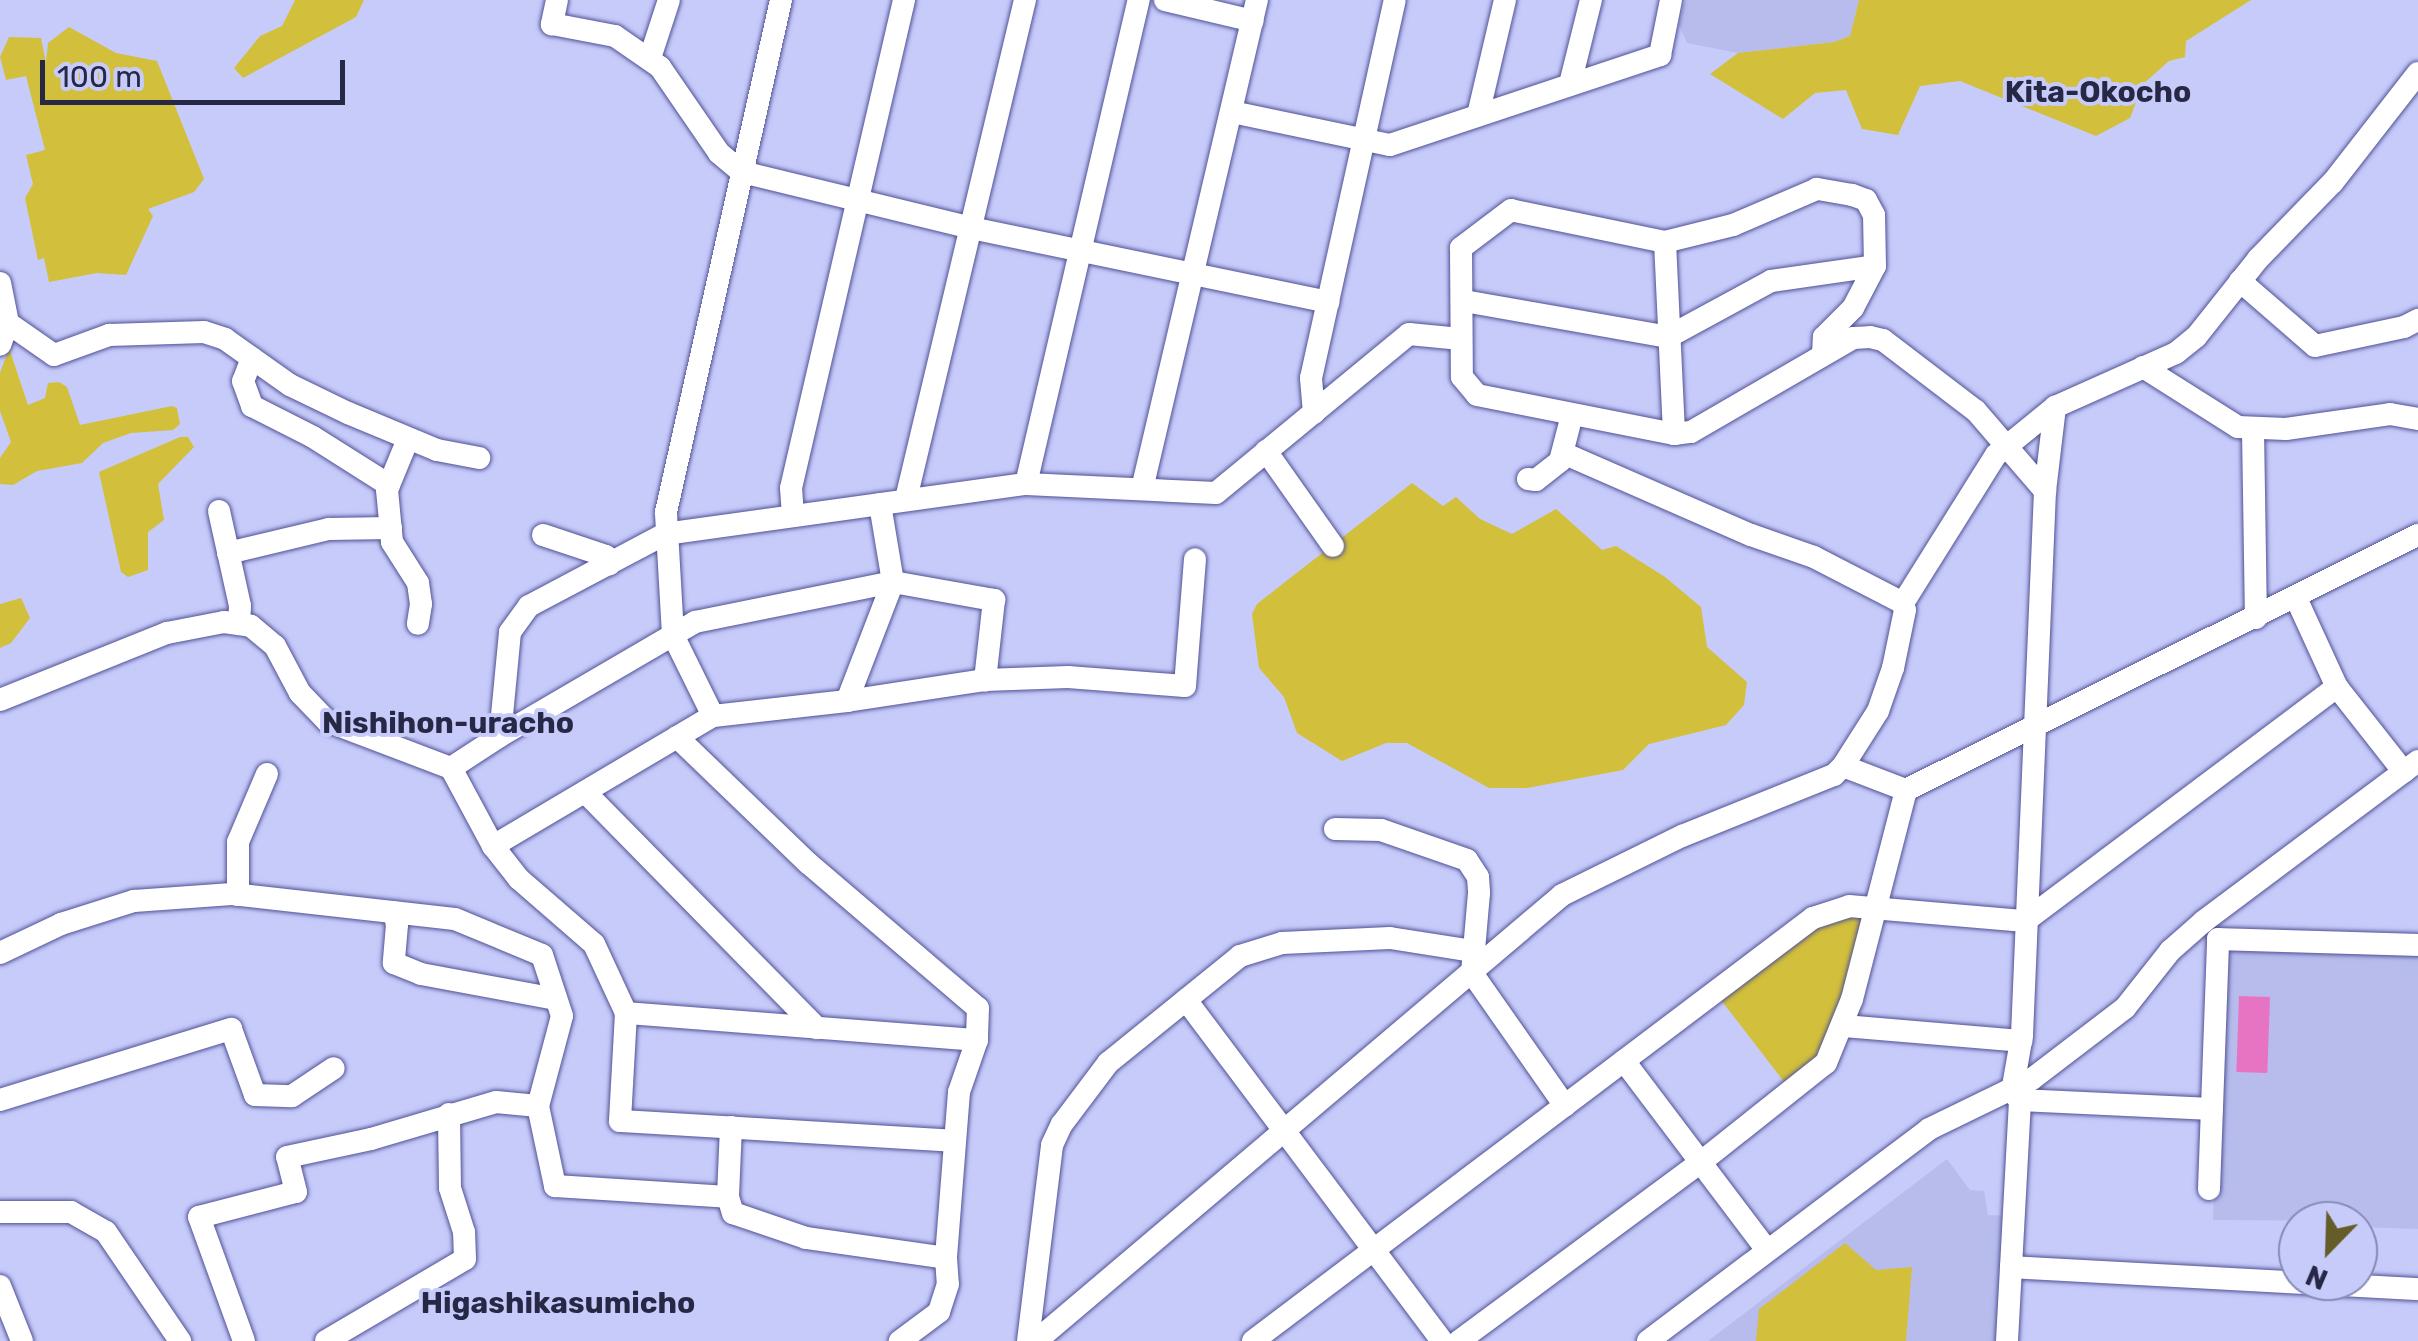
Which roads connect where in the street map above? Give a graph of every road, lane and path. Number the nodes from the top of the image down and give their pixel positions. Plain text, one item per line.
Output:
1 (557, 0) edge
2 (669, 0) edge
3 (782, 0) edge
4 (904, 0) edge
5 (1025, 0) edge
6 (1139, 0) edge
7 (1165, 0) edge
8 (1394, 0) edge
9 (1506, 0) edge
10 (1591, 0) edge
11 (1671, 0) edge
12 (1255, 10) edge
13 (650, 58) junction
14 (2418, 73) edge
15 (1570, 84) junction
16 (2410, 98) edge
17 (1232, 112) junction
18 (1478, 115) junction
19 (1365, 140) junction
20 (742, 172) junction
21 (857, 200) junction
22 (971, 228) junction
23 (1665, 242) junction
24 (1083, 251) junction
25 (1875, 266) junction
26 (1194, 274) junction
27 (2240, 281) junction
28 (0, 283) edge
29 (1464, 301) junction
30 (1328, 302) junction
31 (2418, 320) edge
32 (4, 334) edge
33 (1668, 337) junction
34 (1461, 339) junction
35 (1822, 354) junction
36 (252, 358) junction
37 (2143, 367) junction
38 (2055, 407) junction
39 (1314, 413) junction
40 (1572, 414) junction
41 (2418, 419) edge
42 (2253, 430) junction
43 (1674, 434) junction
44 (408, 439) junction
45 (2007, 443) junction
46 (1266, 451) junction
47 (1563, 454) junction
48 (480, 458) dead end
49 (1528, 479) dead end
50 (1026, 484) junction
51 (389, 485) junction
52 (1142, 490) junction
53 (2045, 491) junction
54 (906, 498) junction
55 (880, 504) junction
56 (219, 511) dead end
57 (792, 516) junction
58 (390, 528) junction
59 (665, 534) junction
60 (544, 535) dead end
61 (2418, 535) edge
62 (1334, 546) dead end
63 (228, 554) junction
64 (1195, 559) dead end
65 (609, 564) junction
66 (893, 582) junction
67 (2296, 598) junction
68 (1903, 603) junction
69 (2256, 618) junction
70 (239, 624) junction
71 (418, 624) dead end
72 (674, 634) junction
73 (984, 680) junction
74 (2337, 687) junction
75 (0, 700) edge
76 (846, 701) junction
77 (713, 716) junction
78 (2034, 726) junction
79 (500, 736) junction
80 (677, 737) junction
81 (1843, 766) junction
82 (2411, 766) edge
83 (452, 768) junction
84 (267, 774) dead end
85 (1906, 790) junction
86 (585, 792) junction
87 (1335, 829) dead end
88 (493, 846) junction
89 (238, 894) junction
90 (1876, 908) junction
91 (394, 912) junction
92 (2025, 921) junction
93 (2211, 930) junction
94 (2418, 944) edge
95 (0, 953) edge
96 (1472, 962) junction
97 (556, 999) junction
98 (1186, 1000) junction
99 (626, 1013) junction
100 (1844, 1026) junction
101 (817, 1028) junction
102 (976, 1040) junction
103 (2021, 1042) junction
104 (1624, 1061) junction
105 (334, 1068) dead end
106 (2016, 1096) junction
107 (0, 1100) edge
108 (538, 1106) junction
109 (1564, 1106) junction
110 (2212, 1108) junction
111 (449, 1114) junction
112 (732, 1127) junction
113 (1284, 1130) junction
114 (954, 1141) junction
115 (1701, 1162) junction
116 (2209, 1188) dead end
117 (728, 1197) junction
118 (0, 1212) edge
119 (1375, 1250) junction
120 (1767, 1250) junction
121 (946, 1258) junction
122 (2010, 1267) junction
123 (0, 1286) edge
124 (2418, 1289) edge
125 (22, 1341) edge
126 (180, 1341) edge
127 (244, 1341) edge
128 (326, 1341) edge
129 (900, 1341) edge
130 (1028, 1341) edge
131 (1036, 1341) edge
132 (1253, 1341) edge
133 (1442, 1341) edge
134 (1459, 1341) edge
135 (1648, 1341) edge
136 (2007, 1341) edge

1 - 13 street
2 - 13 street
3 - 20 street
4 - 21 street
5 - 22 street
6 - 24 street
7 - 12 street
8 - 19 street
9 - 18 street
10 - 15 street
11 - 15 street
12 - 17 street
13 - 20 street
14 - 16 street
15 - 18 street
16 - 27 street
17 - 19 street
17 - 26 street
18 - 19 street
19 - 30 street
20 - 21 street
20 - 59 street
21 - 22 street
21 - 57 street
22 - 24 street
22 - 54 street
23 - 25 street
23 - 29 street
23 - 33 street
24 - 26 street
24 - 50 street
25 - 33 street
25 - 35 street
26 - 30 street
26 - 52 street
27 - 31 street
27 - 37 street
28 - 32 street
29 - 33 street
29 - 34 street
30 - 39 street
32 - 36 street
33 - 43 street
34 - 39 street
34 - 40 street
35 - 43 street
35 - 45 street
36 - 44 street
36 - 51 street
37 - 38 street
37 - 42 street
38 - 45 street
38 - 53 street
39 - 46 street
40 - 43 street
40 - 47 street
41 - 42 street
42 - 69 street
44 - 48 street
44 - 51 street
45 - 53 street
45 - 68 street
46 - 52 street
46 - 62 street
47 - 49 street
47 - 68 street
50 - 52 street
50 - 54 street
51 - 58 street
53 - 78 street
54 - 55 street
55 - 57 street
55 - 66 street
56 - 63 street
57 - 59 street
58 - 63 street
58 - 71 street
59 - 65 street
59 - 72 street
60 - 65 street
61 - 67 street
63 - 70 street
64 - 73 street
65 - 79 street
66 - 72 street
66 - 73 street
66 - 76 street
67 - 69 street
67 - 74 street
68 - 81 street
69 - 78 street
70 - 75 street
70 - 83 street
72 - 77 street
72 - 79 street
73 - 76 street
74 - 82 street
74 - 92 street
76 - 77 street
77 - 80 street
78 - 85 street
78 - 92 street
79 - 83 street
80 - 86 street
80 - 102 street
81 - 85 street
81 - 96 street
82 - 93 street
83 - 88 street
84 - 89 street
85 - 90 street
86 - 88 street
86 - 101 street
87 - 96 street
88 - 99 street
89 - 91 street
89 - 95 street
90 - 92 street
90 - 100 street
90 - 104 street
91 - 97 street
91 - 97 street
92 - 103 street
93 - 94 street
93 - 106 street
93 - 110 street
96 - 98 street
96 - 109 street
96 - 113 street
97 - 108 street
98 - 113 street
98 - 130 street
99 - 101 street
99 - 112 street
100 - 103 street
100 - 115 street
101 - 102 street
102 - 114 street
103 - 106 street
104 - 109 street
104 - 115 street
105 - 107 street
106 - 110 street
106 - 120 street
106 - 122 street
108 - 111 street
108 - 117 street
109 - 119 street
110 - 116 street
111 - 127 street
111 - 128 street
112 - 114 street
112 - 117 street
113 - 119 street
113 - 131 street
114 - 121 street
115 - 120 street
115 - 134 street
117 - 121 street
118 - 126 street
119 - 132 street
119 - 133 street
120 - 135 street
121 - 129 street
122 - 124 street
122 - 136 street
123 - 125 street

